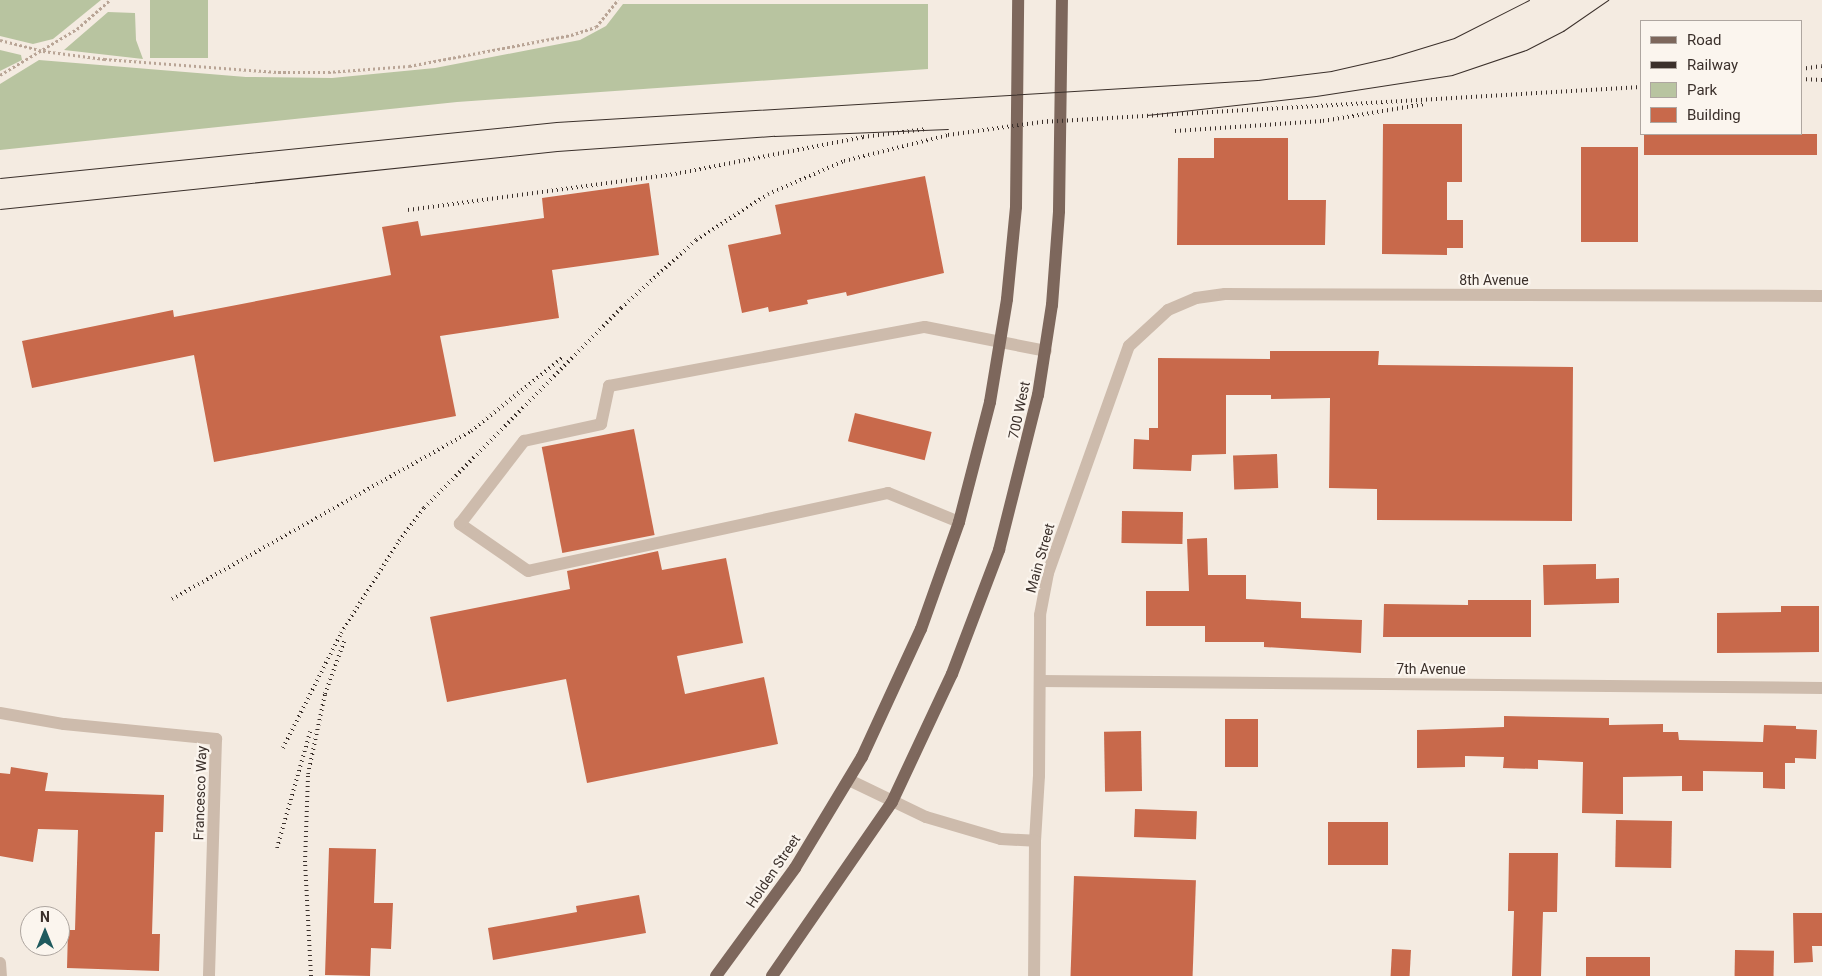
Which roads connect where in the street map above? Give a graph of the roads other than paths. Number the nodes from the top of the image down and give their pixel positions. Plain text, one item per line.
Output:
1 (1018, 0) edge
2 (1062, 0) edge
3 (1822, 296) edge
4 (1168, 310) joint
5 (1001, 344) junction
6 (1046, 351) junction
7 (959, 522) junction
8 (1040, 681) junction
9 (1822, 688) edge
10 (0, 713) edge
11 (849, 780) junction
12 (892, 802) junction
13 (1035, 841) junction
14 (0, 962) edge
15 (1, 976) edge
16 (209, 976) edge
17 (716, 976) edge
18 (772, 976) edge
19 (1034, 976) edge

1 - 5 main road
2 - 6 main road, 700 West
3 - 4 street, 8th Avenue
4 - 8 street, Main Street
5 - 6 street
5 - 7 main road
5 - 7 street
6 - 12 main road, 700 West
7 - 11 main road
8 - 9 street, 7th Avenue
8 - 13 street, Main Street
10 - 16 street, Francesco Way
11 - 12 street
11 - 17 main road, Holden Street
12 - 13 street
12 - 18 main road
13 - 19 street, Main Street
14 - 15 street

